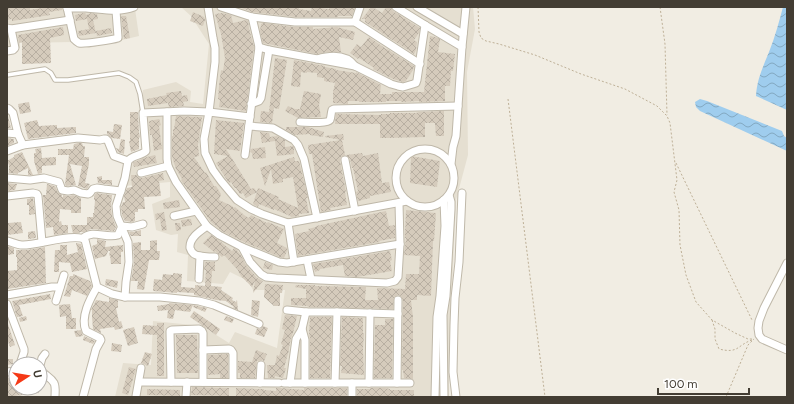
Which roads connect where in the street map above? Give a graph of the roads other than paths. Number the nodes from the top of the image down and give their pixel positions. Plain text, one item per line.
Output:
1 (134, 7) edge
2 (208, 7) edge
3 (221, 7) edge
4 (360, 7) edge
5 (396, 7) edge
6 (417, 7) edge
7 (466, 7) edge
8 (67, 8) edge
9 (116, 11) junction
10 (252, 17) junction
11 (70, 20) junction
12 (354, 22) junction
13 (425, 25) junction
14 (9, 29) edge
15 (464, 34) junction
16 (259, 47) junction
17 (462, 47) junction
18 (269, 50) junction
19 (7, 51) edge
20 (420, 64) junction
21 (7, 75) edge
22 (252, 104) junction
23 (458, 106) junction
24 (7, 108) edge
25 (167, 112) junction
26 (209, 112) junction
27 (145, 113) junction
28 (250, 117) junction
29 (300, 122) dead end
30 (249, 126) junction
31 (7, 133) edge
32 (18, 134) junction
33 (22, 145) junction
34 (453, 147) junction
35 (7, 151) edge
36 (437, 151) junction
37 (245, 155) dead end
38 (345, 160) dead end
39 (128, 161) junction
40 (451, 164) junction
41 (168, 166) junction
42 (141, 173) dead end
43 (7, 178) edge
44 (121, 191) junction
45 (462, 193) dead end
46 (7, 196) edge
47 (446, 198) junction
48 (407, 201) junction
49 (399, 204) junction
50 (196, 211) junction
51 (355, 211) junction
52 (174, 216) dead end
53 (317, 218) junction
54 (288, 223) junction
55 (143, 224) dead end
56 (122, 226) junction
57 (207, 226) junction
58 (83, 238) junction
59 (7, 241) edge
60 (42, 242) junction
61 (400, 244) junction
62 (242, 247) junction
63 (200, 256) junction
64 (215, 257) dead end
65 (307, 260) junction
66 (294, 262) junction
67 (787, 262) edge
68 (64, 275) dead end
69 (199, 279) dead end
70 (311, 279) junction
71 (97, 286) junction
72 (60, 287) junction
73 (7, 295) edge
74 (125, 297) junction
75 (398, 300) dead end
76 (56, 301) dead end
77 (7, 304) edge
78 (287, 310) dead end
79 (306, 312) junction
80 (337, 312) junction
81 (370, 313) junction
82 (398, 314) junction
83 (259, 324) dead end
84 (440, 328) junction
85 (302, 329) junction
86 (203, 350) junction
87 (787, 350) edge
88 (23, 356) edge
89 (261, 365) dead end
90 (141, 368) dead end
91 (48, 377) edge
92 (139, 382) junction
93 (171, 382) junction
94 (187, 382) junction
95 (203, 382) junction
96 (233, 382) junction
97 (260, 382) junction
98 (284, 383) junction
99 (304, 383) junction
100 (335, 383) junction
101 (352, 383) junction
102 (369, 383) junction
103 (397, 383) junction
104 (410, 383) dead end
105 (136, 396) dead end
106 (55, 397) edge
107 (83, 397) edge
108 (186, 397) edge
109 (352, 397) edge
110 (435, 397) edge
111 (444, 397) edge
112 (456, 397) edge

1 - 9 street
2 - 26 street
3 - 10 street
4 - 12 street
5 - 13 street
6 - 15 street
7 - 15 street
8 - 9 street
8 - 11 street
9 - 11 street
10 - 12 street
10 - 16 street
11 - 14 street
12 - 20 street
13 - 17 street
13 - 20 street
14 - 19 street
15 - 17 street
16 - 18 street
16 - 22 street
17 - 23 street
18 - 20 street
18 - 22 street
21 - 27 lane
22 - 28 street
23 - 29 street
23 - 34 street
24 - 32 street
25 - 26 street
25 - 27 street
25 - 41 street
26 - 28 street
26 - 54 street
27 - 39 street
28 - 30 street
30 - 37 street
30 - 53 street
31 - 32 street
32 - 33 street
33 - 35 street
33 - 39 street
34 - 36 street
34 - 40 street
36 - 40 street
36 - 48 street
38 - 51 street
39 - 44 street
40 - 47 street
41 - 42 street
41 - 50 street
43 - 44 street
44 - 56 street
45 - 112 street
46 - 60 street
47 - 48 street
47 - 84 street
48 - 49 street
49 - 51 street
49 - 61 street
50 - 52 street
50 - 57 street
51 - 53 street
53 - 54 street
54 - 66 street
55 - 56 street
56 - 58 street
56 - 74 street
57 - 62 street
57 - 63 street
58 - 60 street
58 - 71 street
59 - 60 street
61 - 65 street
61 - 70 street
62 - 66 street
62 - 70 street
63 - 64 street
63 - 69 street
65 - 66 street
65 - 70 street
67 - 87 street
68 - 72 street
71 - 74 street
71 - 107 street
72 - 73 street
72 - 76 street
74 - 83 street
75 - 82 street
77 - 88 street
78 - 79 street
79 - 80 street
79 - 85 street
80 - 81 street
80 - 100 street
81 - 82 street
81 - 102 street
82 - 103 street
84 - 110 street
84 - 111 street
85 - 98 street
85 - 99 street
86 - 93 street
86 - 95 street
86 - 96 street
89 - 97 street
90 - 92 street
91 - 106 street
92 - 93 street
92 - 105 street
93 - 94 street
94 - 95 street
94 - 108 street
95 - 96 street
96 - 97 street
97 - 98 street
98 - 99 street
99 - 100 street
100 - 101 street
101 - 102 street
101 - 109 street
102 - 103 street
103 - 104 street

